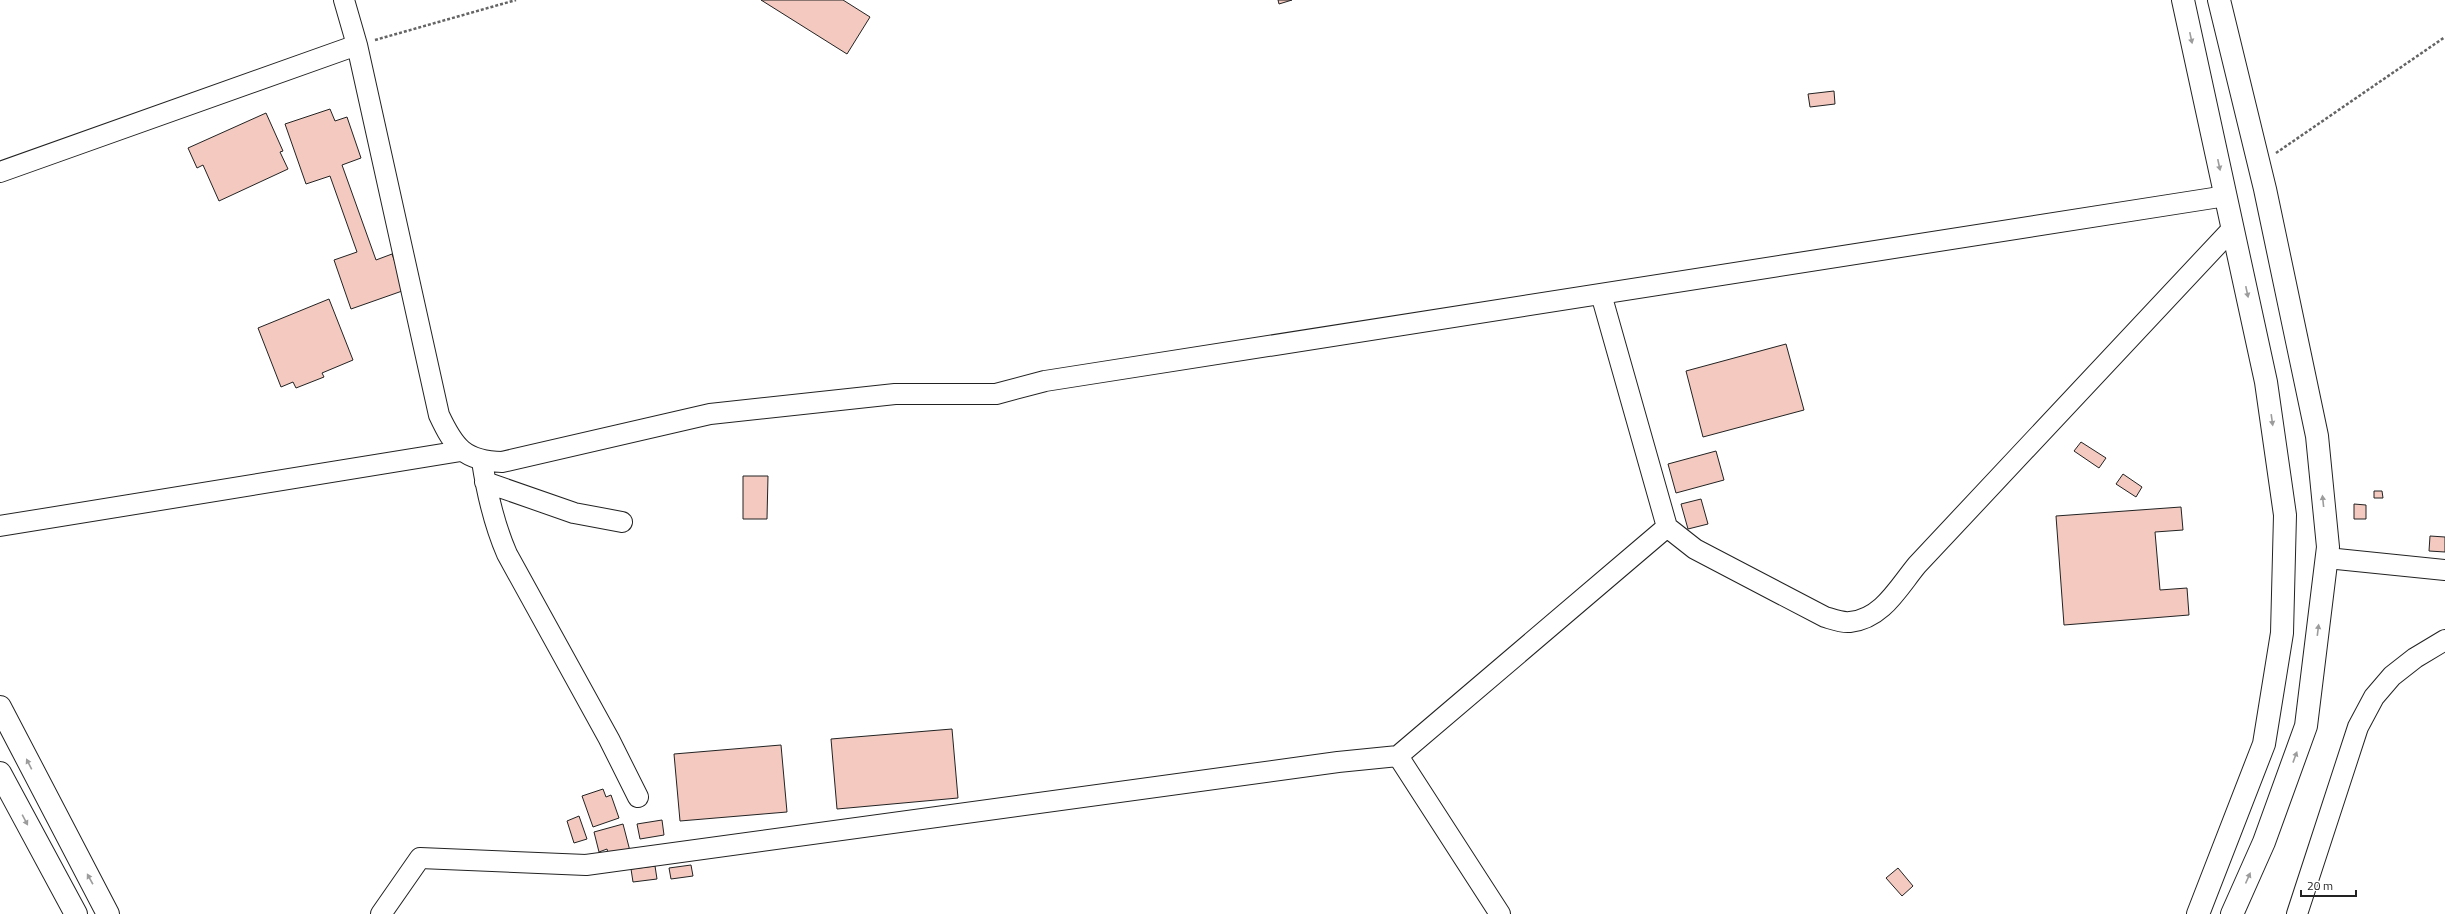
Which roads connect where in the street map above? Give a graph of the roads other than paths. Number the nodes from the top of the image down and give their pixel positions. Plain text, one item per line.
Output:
1 (344, 0) edge
2 (2183, 0) edge
3 (2219, 0) edge
4 (357, 45) junction
5 (0, 172) edge
6 (2226, 196) junction
7 (2233, 228) junction
8 (1601, 294) junction
9 (461, 450) junction
10 (482, 461) junction
11 (485, 482) junction
12 (622, 522) dead end
13 (0, 526) edge
14 (1666, 527) junction
15 (2327, 558) junction
16 (2445, 570) edge
17 (2445, 640) edge
18 (0, 707) edge
19 (1398, 756) junction
20 (0, 773) edge
21 (638, 796) dead end
22 (76, 914) edge
23 (108, 914) edge
24 (381, 914) edge
25 (1500, 914) edge
26 (2198, 914) edge
27 (2232, 914) edge
28 (2297, 914) edge

1 - 4 street
2 -> 6 main road
15 -> 3 main road
4 - 5 street
4 - 9 street
6 - 7 main road
6 - 8 street
7 - 14 street
7 -> 26 main road
8 - 10 street
8 - 14 street
9 - 10 street
9 - 13 street
10 - 11 street
11 - 12 street
11 - 21 street
14 - 19 street
15 - 16 street
27 -> 15 main road
17 - 28 street
23 -> 18 main road
19 - 24 street
19 - 25 street
20 -> 22 main road

